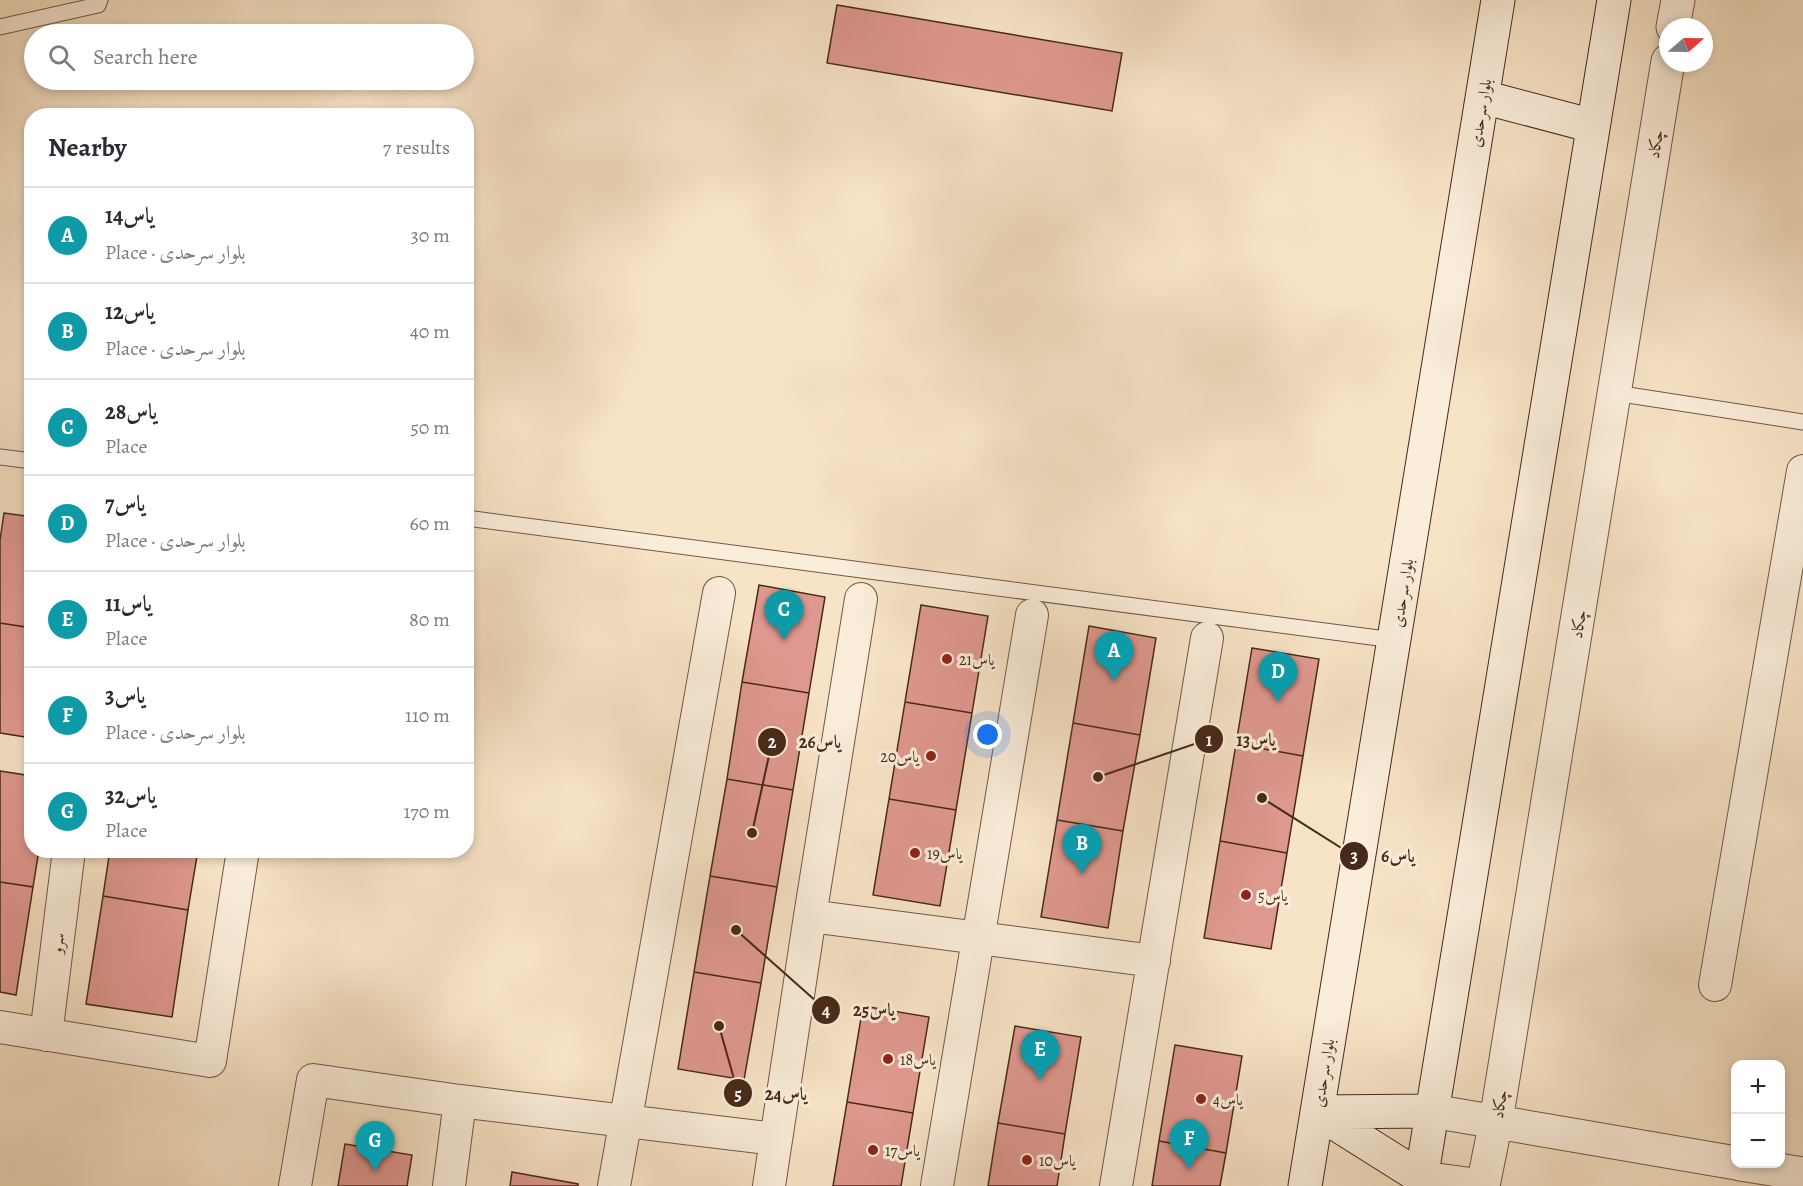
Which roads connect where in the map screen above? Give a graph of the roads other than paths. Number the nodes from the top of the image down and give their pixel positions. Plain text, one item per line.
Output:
1 (100, 0) edge
2 (1498, 0) edge
3 (1614, 0) edge
4 (1678, 0) edge
5 (1675, 18) edge
6 (0, 27) edge
7 (1666, 72) edge
8 (1482, 97) junction
9 (1593, 126) junction
10 (1615, 393) junction
11 (1803, 422) edge
12 (0, 457) edge
13 (24, 460) edge
14 (1803, 471) edge
15 (474, 519) edge
16 (719, 593) dead end
17 (861, 599) dead end
18 (1032, 615) dead end
19 (1207, 638) dead end
20 (1394, 640) junction
21 (68, 858) edge
22 (242, 858) edge
23 (810, 916) junction
24 (977, 938) junction
25 (1154, 961) junction
26 (1715, 985) dead end
27 (0, 1027) edge
28 (46, 1035) junction
29 (460, 1101) junction
30 (1432, 1111) junction
31 (1317, 1112) junction
32 (624, 1121) junction
33 (1497, 1121) junction
34 (776, 1139) junction
35 (1731, 1162) edge
36 (1765, 1168) edge
37 (1803, 1174) edge
38 (1421, 1182) edge
39 (295, 1186) edge
40 (448, 1186) edge
41 (614, 1186) edge
42 (769, 1186) edge
43 (937, 1186) edge
44 (1116, 1186) edge
45 (1305, 1186) edge
46 (1482, 1186) edge

1 - 6 lane
2 - 8 main road, بلوار سرحدی
3 - 9 main road
4 - 5 main road
7 - 10 main road, چکاد
8 - 9 main road
8 - 20 main road, بلوار سرحدی
9 - 30 main road
10 - 11 lane
10 - 33 main road, چکاد
12 - 13 lane
14 - 26 street
15 - 20 lane
16 - 32 street
17 - 23 street
18 - 24 street
19 - 25 street
20 - 31 main road, بلوار سرحدی
21 - 28 street, سرو
22 - 28 street
23 - 24 street
23 - 34 street
24 - 25 street
24 - 43 street
25 - 44 street
27 - 28 street
29 - 32 street
29 - 39 street
29 - 40 street
30 - 31 main road
30 - 33 main road
30 - 38 main road
31 - 38 main road
31 - 45 main road, بلوار سرحدی
32 - 34 street
32 - 41 street
33 - 35 main road
33 - 46 main road, چکاد
34 - 42 street
36 - 37 main road
38 - 46 main road

